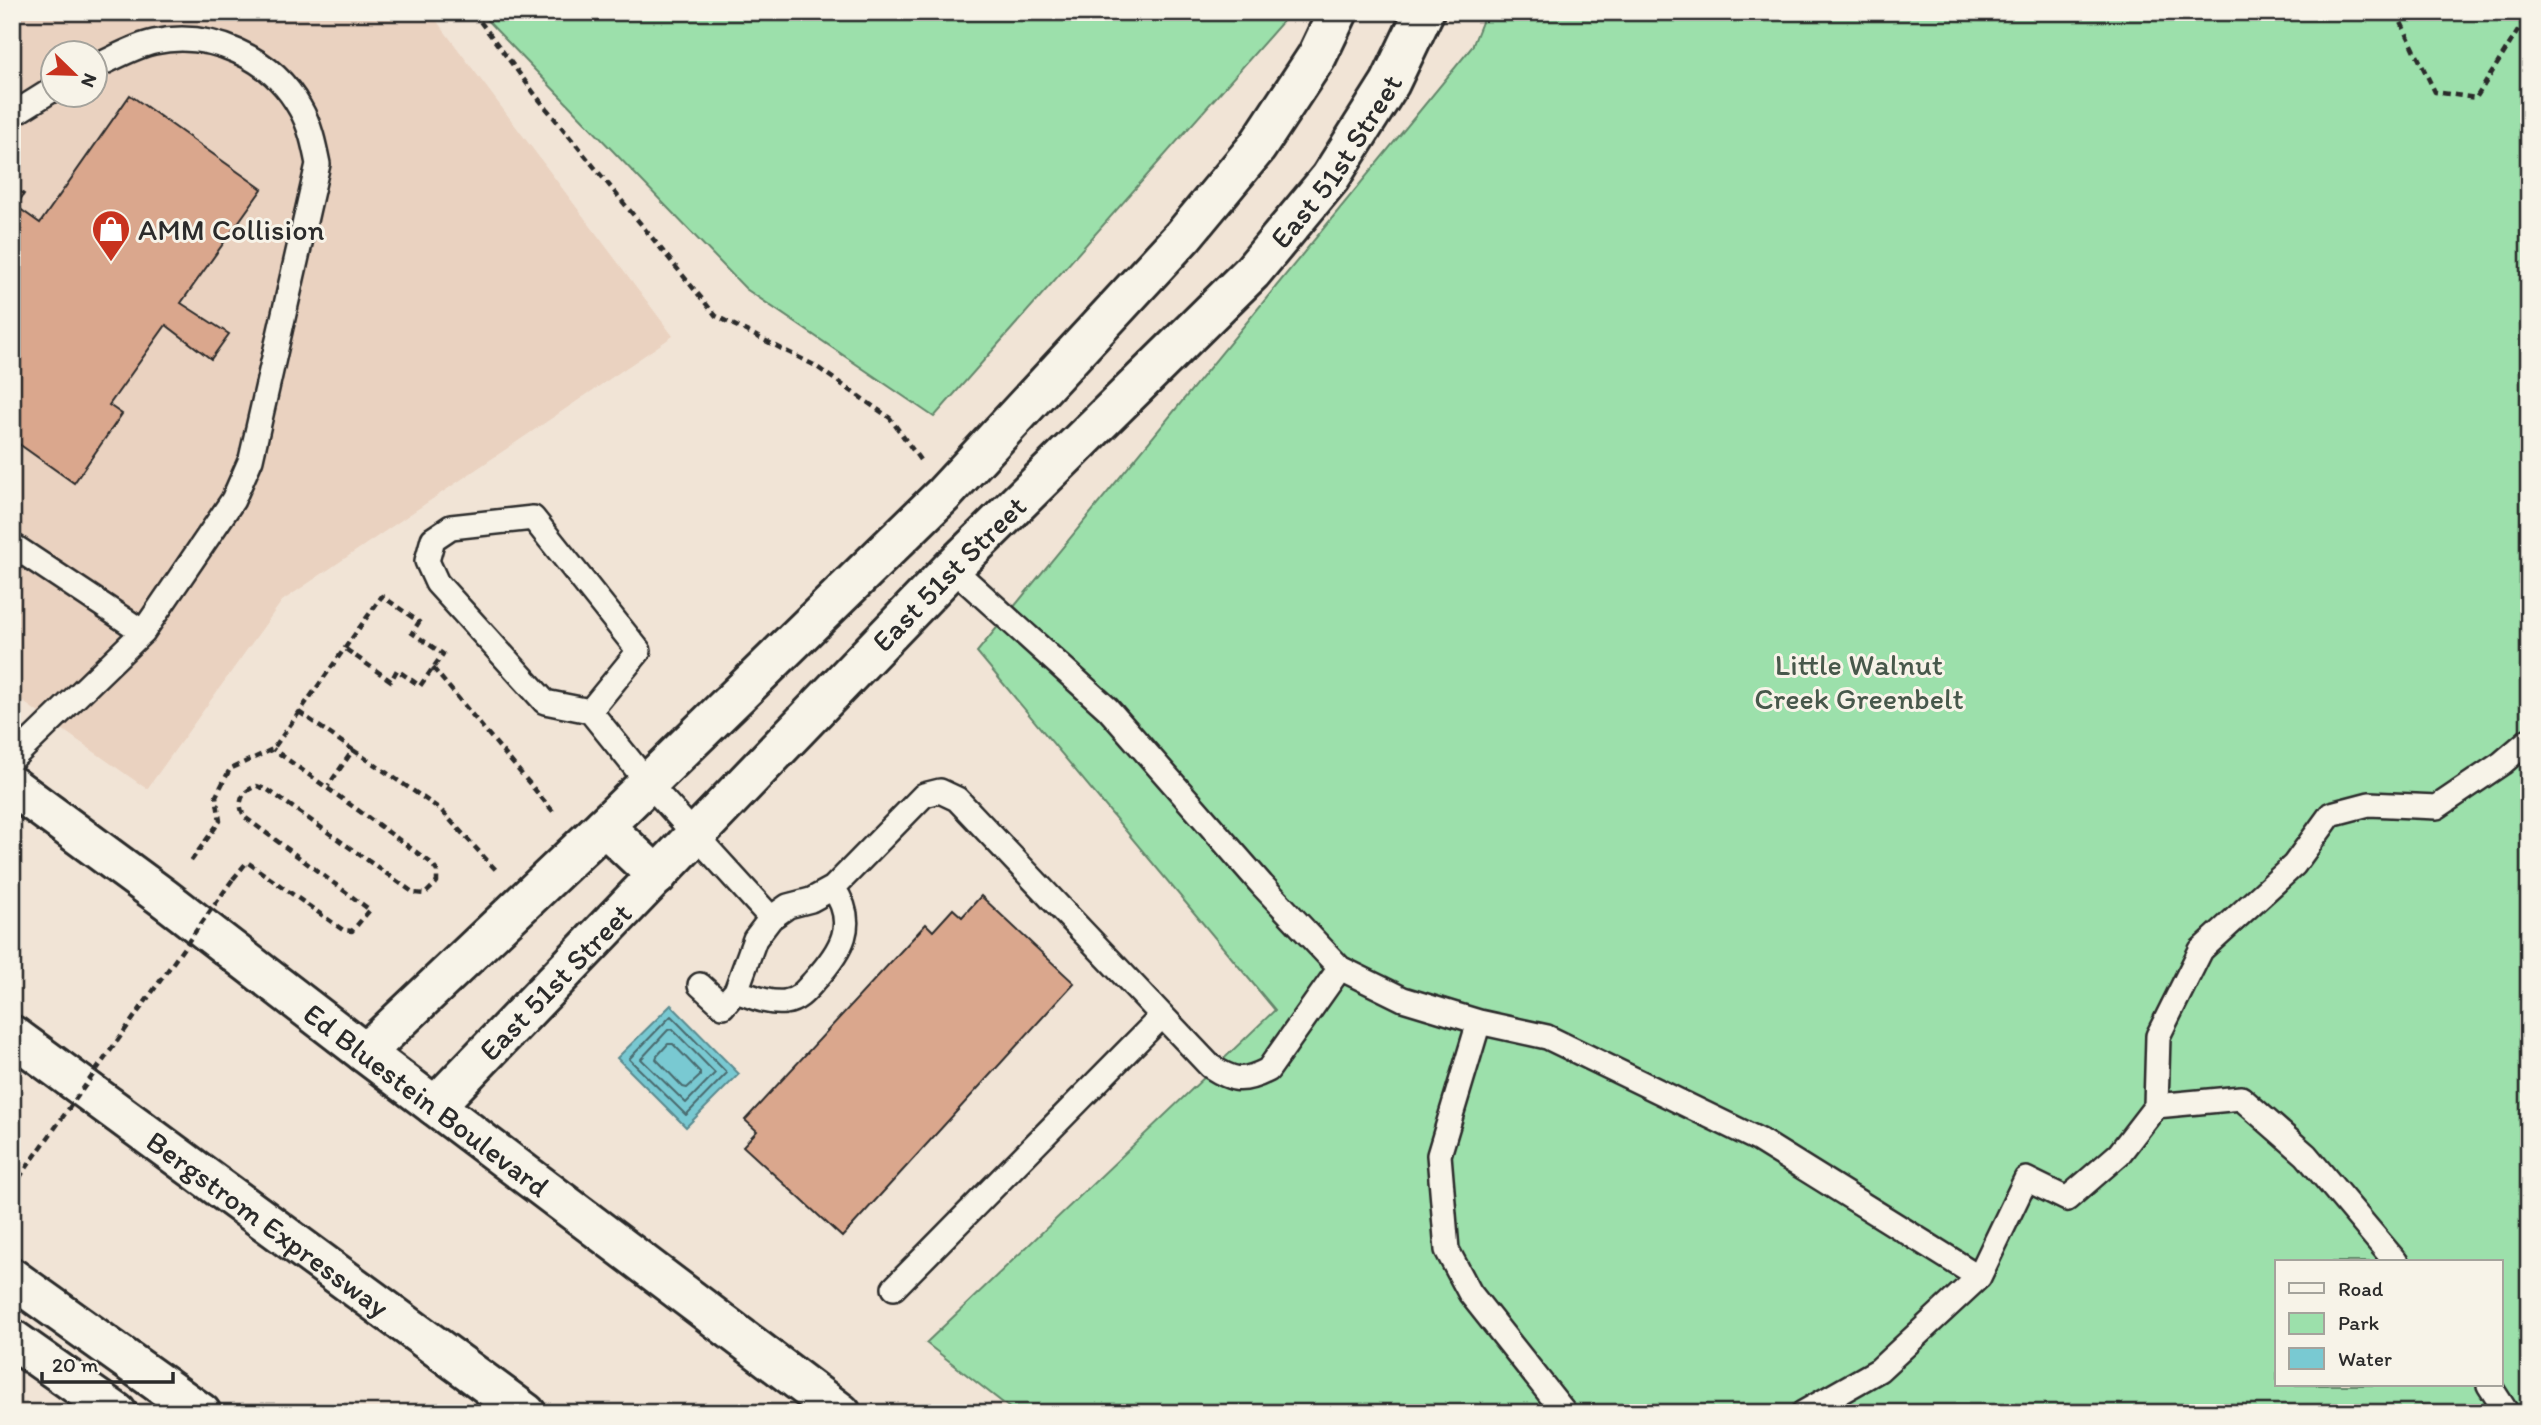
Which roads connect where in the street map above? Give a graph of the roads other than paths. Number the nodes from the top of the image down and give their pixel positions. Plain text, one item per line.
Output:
1 (1338, 12) edge
2 (1424, 12) edge
3 (108, 61) edge
4 (38, 99) edge
5 (12, 115) edge
6 (944, 494) junction
7 (12, 545) edge
8 (952, 568) junction
9 (143, 632) junction
10 (590, 710) junction
11 (2529, 740) edge
12 (12, 759) edge
13 (648, 783) junction
14 (12, 786) edge
15 (604, 827) junction
16 (696, 834) junction
17 (657, 876) junction
18 (833, 888) junction
19 (771, 918) junction
20 (1340, 968) junction
21 (700, 985) dead end
22 (736, 991) junction
23 (1162, 1016) junction
24 (1479, 1023) junction
25 (12, 1035) edge
26 (365, 1053) junction
27 (435, 1106) junction
28 (2156, 1106) junction
29 (2394, 1260) edge
30 (12, 1278) edge
31 (1979, 1278) junction
32 (894, 1287) dead end
33 (12, 1339) edge
34 (2490, 1386) edge
35 (117, 1413) edge
36 (201, 1413) edge
37 (526, 1413) edge
38 (841, 1413) edge
39 (1565, 1413) edge
40 (1802, 1413) edge
41 (2507, 1413) edge

1 - 6 main road, East 51st Street
2 - 8 main road, East 51st Street
3 - 9 lane
4 - 5 lane
6 - 8 main road
6 - 13 main road, East 51st Street
7 - 9 lane
8 - 16 main road, East 51st Street
8 - 20 lane
9 - 12 lane
10 - 10 lane
10 - 13 lane
11 - 28 lane
13 - 15 main road, East 51st Street
13 - 16 lane
14 - 26 main road, Ed Bluestein Boulevard
15 - 17 main road
15 - 26 main road, East 51st Street
16 - 17 main road, East 51st Street
16 - 19 lane
17 - 27 main road, East 51st Street
18 - 19 lane
18 - 22 lane
18 - 23 lane
19 - 22 lane
20 - 23 lane
20 - 24 lane
21 - 22 lane
23 - 32 lane
24 - 31 lane
24 - 39 lane
25 - 37 main road, Bergstrom Expressway
26 - 27 main road, Ed Bluestein Boulevard
27 - 38 main road, Ed Bluestein Boulevard
28 - 29 lane
28 - 31 lane
30 - 36 main road
31 - 40 lane
33 - 35 main road
34 - 41 lane

